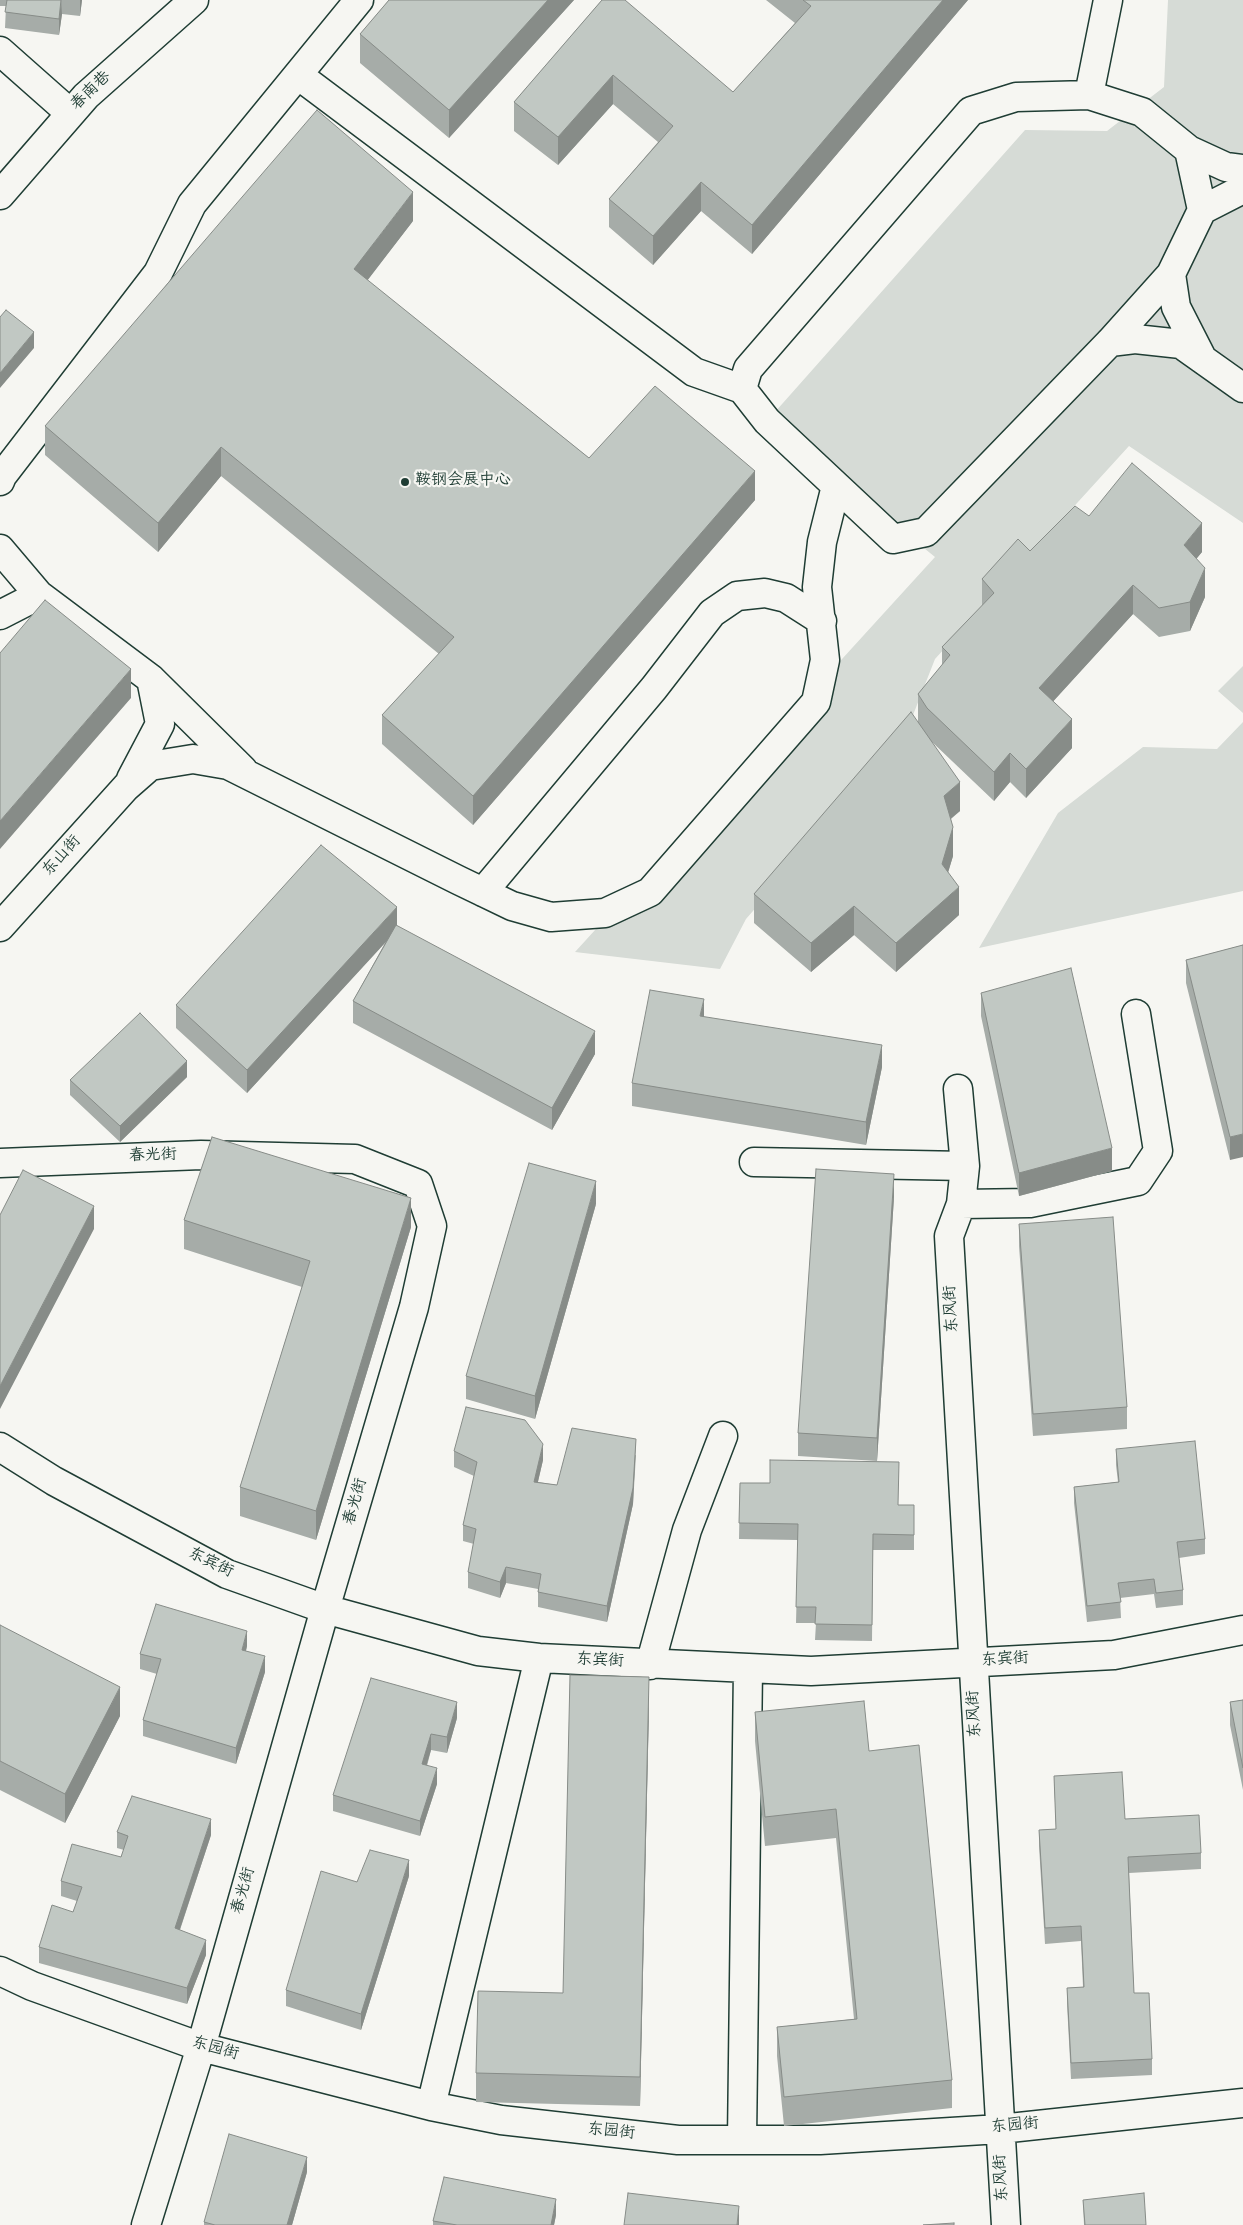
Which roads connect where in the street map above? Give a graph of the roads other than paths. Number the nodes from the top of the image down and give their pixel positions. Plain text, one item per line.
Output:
1 (194, 0) edge
2 (359, 0) edge
3 (1108, 0) edge
4 (0, 51) edge
5 (298, 75) junction
6 (1089, 95) junction
7 (70, 113) junction
8 (1190, 150) junction
9 (1243, 169) edge
10 (1243, 189) edge
11 (0, 195) edge
12 (1202, 210) junction
13 (1171, 274) junction
14 (1110, 342) junction
15 (1201, 356) junction
16 (1243, 388) edge
17 (742, 389) junction
18 (0, 481) edge
19 (836, 486) junction
20 (0, 549) edge
21 (39, 595) junction
22 (0, 614) edge
23 (822, 621) junction
24 (151, 680) junction
25 (247, 775) junction
26 (126, 787) junction
27 (483, 892) junction
28 (0, 927) edge
29 (1136, 1014) dead end
30 (958, 1089) dead end
31 (0, 1162) edge
32 (754, 1162) dead end
33 (965, 1166) junction
34 (961, 1204) junction
35 (723, 1436) dead end
36 (0, 1447) edge
37 (325, 1609) junction
38 (1243, 1630) edge
39 (539, 1658) junction
40 (973, 1663) junction
41 (650, 1665) junction
42 (748, 1668) junction
43 (0, 1971) edge
44 (201, 2047) junction
45 (1243, 2102) edge
46 (431, 2106) junction
47 (1000, 2129) junction
48 (742, 2140) junction
49 (146, 2225) edge
50 (1006, 2225) edge

1 - 7 street, 春南巷
2 - 5 street
3 - 6 street
4 - 7 street
5 - 17 street
5 - 18 street
6 - 8 street
6 - 17 street
7 - 11 street, 春南巷
8 - 9 street
8 - 12 street
10 - 12 street
12 - 13 street
13 - 14 street
13 - 15 street
14 - 15 street
14 - 19 street
15 - 16 street
17 - 19 street
19 - 23 street
20 - 21 street
21 - 22 street
21 - 24 street
23 - 27 street
23 - 27 street
24 - 25 street
24 - 26 street
25 - 26 street
25 - 27 street
26 - 28 street, 东山街
29 - 34 street
30 - 33 street, 东风街
31 - 37 street, 春光街
32 - 33 street
33 - 34 street, 东风街
34 - 40 street, 东风街
35 - 41 street
36 - 37 street, 东宾街
37 - 39 street, 东宾街
37 - 44 street, 春光街
38 - 40 street, 东宾街
39 - 41 street, 东宾街
39 - 46 street
40 - 42 street, 东宾街
40 - 47 street, 东风街
41 - 42 street, 东宾街
42 - 48 street
43 - 44 street, 东园街
44 - 46 street, 东园街
44 - 49 street, 春光街
45 - 47 street, 东园街
46 - 48 street, 东园街
47 - 48 street, 东园街
47 - 50 street, 东风街

